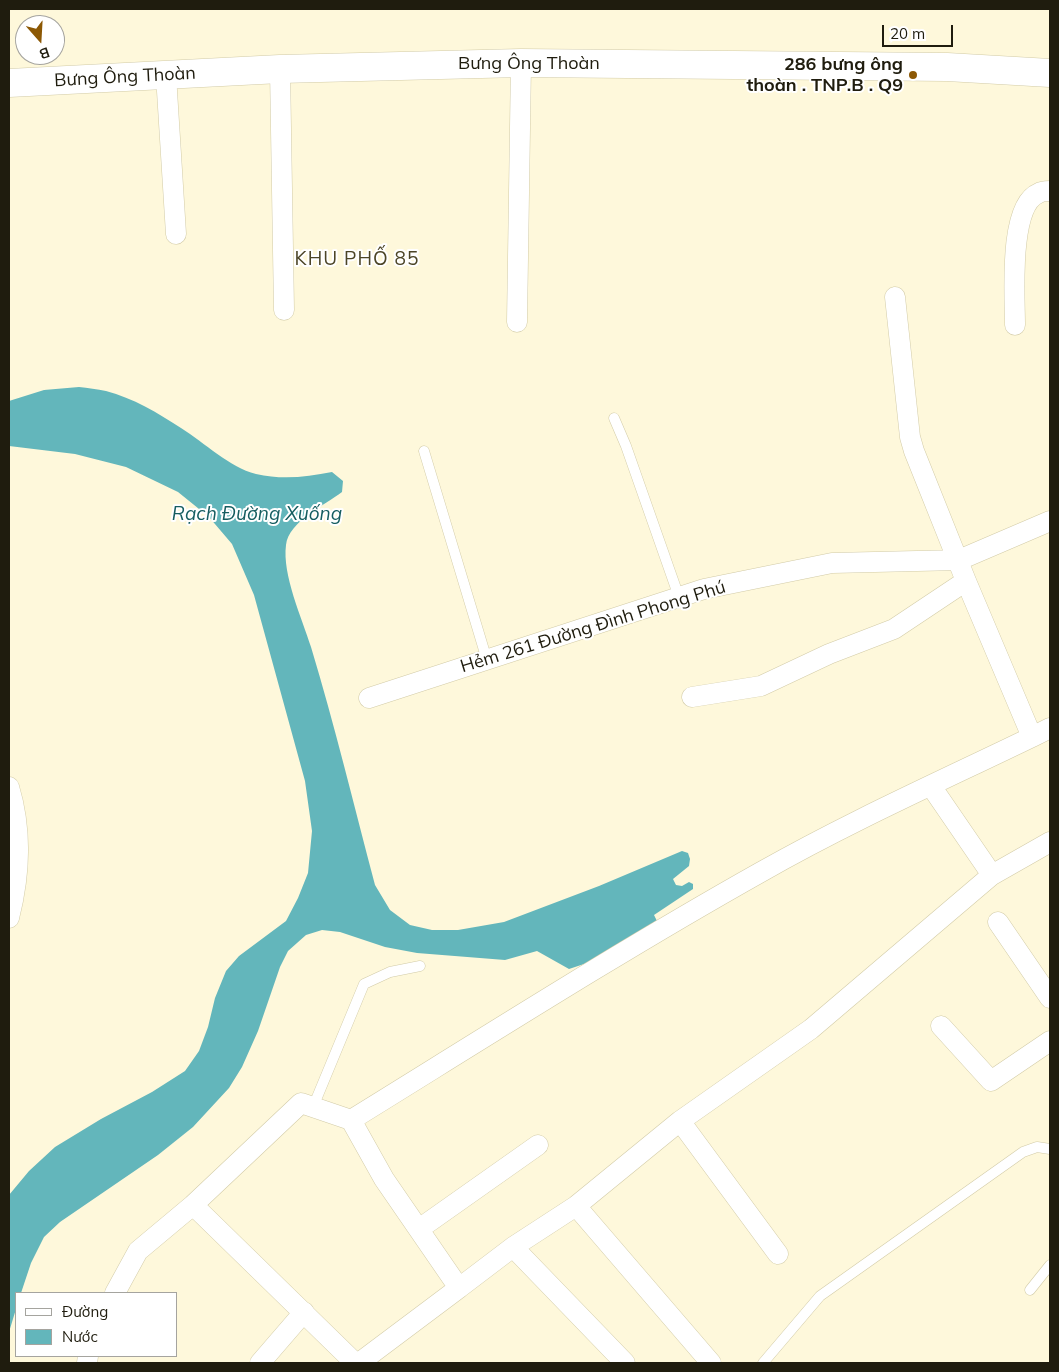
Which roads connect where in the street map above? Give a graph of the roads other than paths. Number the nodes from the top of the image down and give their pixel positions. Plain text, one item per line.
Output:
1 (521, 63) junction
2 (280, 69) junction
3 (1050, 73) edge
4 (166, 75) junction
5 (9, 83) edge
6 (1050, 191) edge
7 (176, 234) dead end
8 (895, 297) dead end
9 (284, 310) dead end
10 (516, 322) dead end
11 (1015, 325) dead end
12 (614, 418) dead end
13 (424, 451) dead end
14 (1050, 521) edge
15 (959, 560) junction
16 (966, 581) junction
17 (679, 597) junction
18 (488, 660) junction
19 (692, 697) dead end
20 (370, 698) dead end
21 (1050, 728) edge
22 (1032, 737) junction
23 (931, 786) junction
24 (9, 787) edge
25 (1050, 842) edge
26 (992, 875) junction
27 (9, 918) edge
28 (998, 922) dead end
29 (420, 966) dead end
30 (1050, 998) edge
31 (941, 1026) dead end
32 (1050, 1041) edge
33 (312, 1107) junction
34 (351, 1120) junction
35 (680, 1121) junction
36 (538, 1145) dead end
37 (1050, 1149) edge
38 (193, 1205) junction
39 (576, 1206) junction
40 (418, 1229) junction
41 (513, 1247) junction
42 (778, 1254) dead end
43 (1050, 1265) edge
44 (459, 1288) junction
45 (1030, 1290) dead end
46 (116, 1292) edge
47 (304, 1312) junction
48 (260, 1363) edge
49 (354, 1363) edge
50 (360, 1363) edge
51 (625, 1363) edge
52 (711, 1363) edge
53 (763, 1363) edge

1 - 2 street, Bưng Ông Thoàn
1 - 3 street, Bưng Ông Thoàn
1 - 10 street
2 - 4 street, Bưng Ông Thoàn
2 - 9 street
4 - 5 street, Bưng Ông Thoàn
4 - 7 street
6 - 11 street
8 - 15 street
12 - 17 lane
13 - 18 lane
14 - 15 street, Hẻm 261 Đường Đình Phong Phú
15 - 16 street
15 - 17 street, Hẻm 261 Đường Đình Phong Phú
16 - 19 street
16 - 22 street
17 - 18 street, Hẻm 261 Đường Đình Phong Phú
18 - 20 street, Hẻm 261 Đường Đình Phong Phú
21 - 22 street
22 - 23 street
23 - 26 street
23 - 34 street
24 - 27 street
25 - 26 street
26 - 35 street
28 - 30 street
29 - 33 lane
31 - 32 street
33 - 34 street
33 - 38 street
34 - 40 street
35 - 39 street
35 - 42 street
36 - 40 street
37 - 53 lane
38 - 46 street
38 - 47 street
39 - 41 street
39 - 52 street
40 - 44 street
41 - 44 street
41 - 51 street
43 - 45 lane
44 - 50 street
47 - 48 street
47 - 49 street

